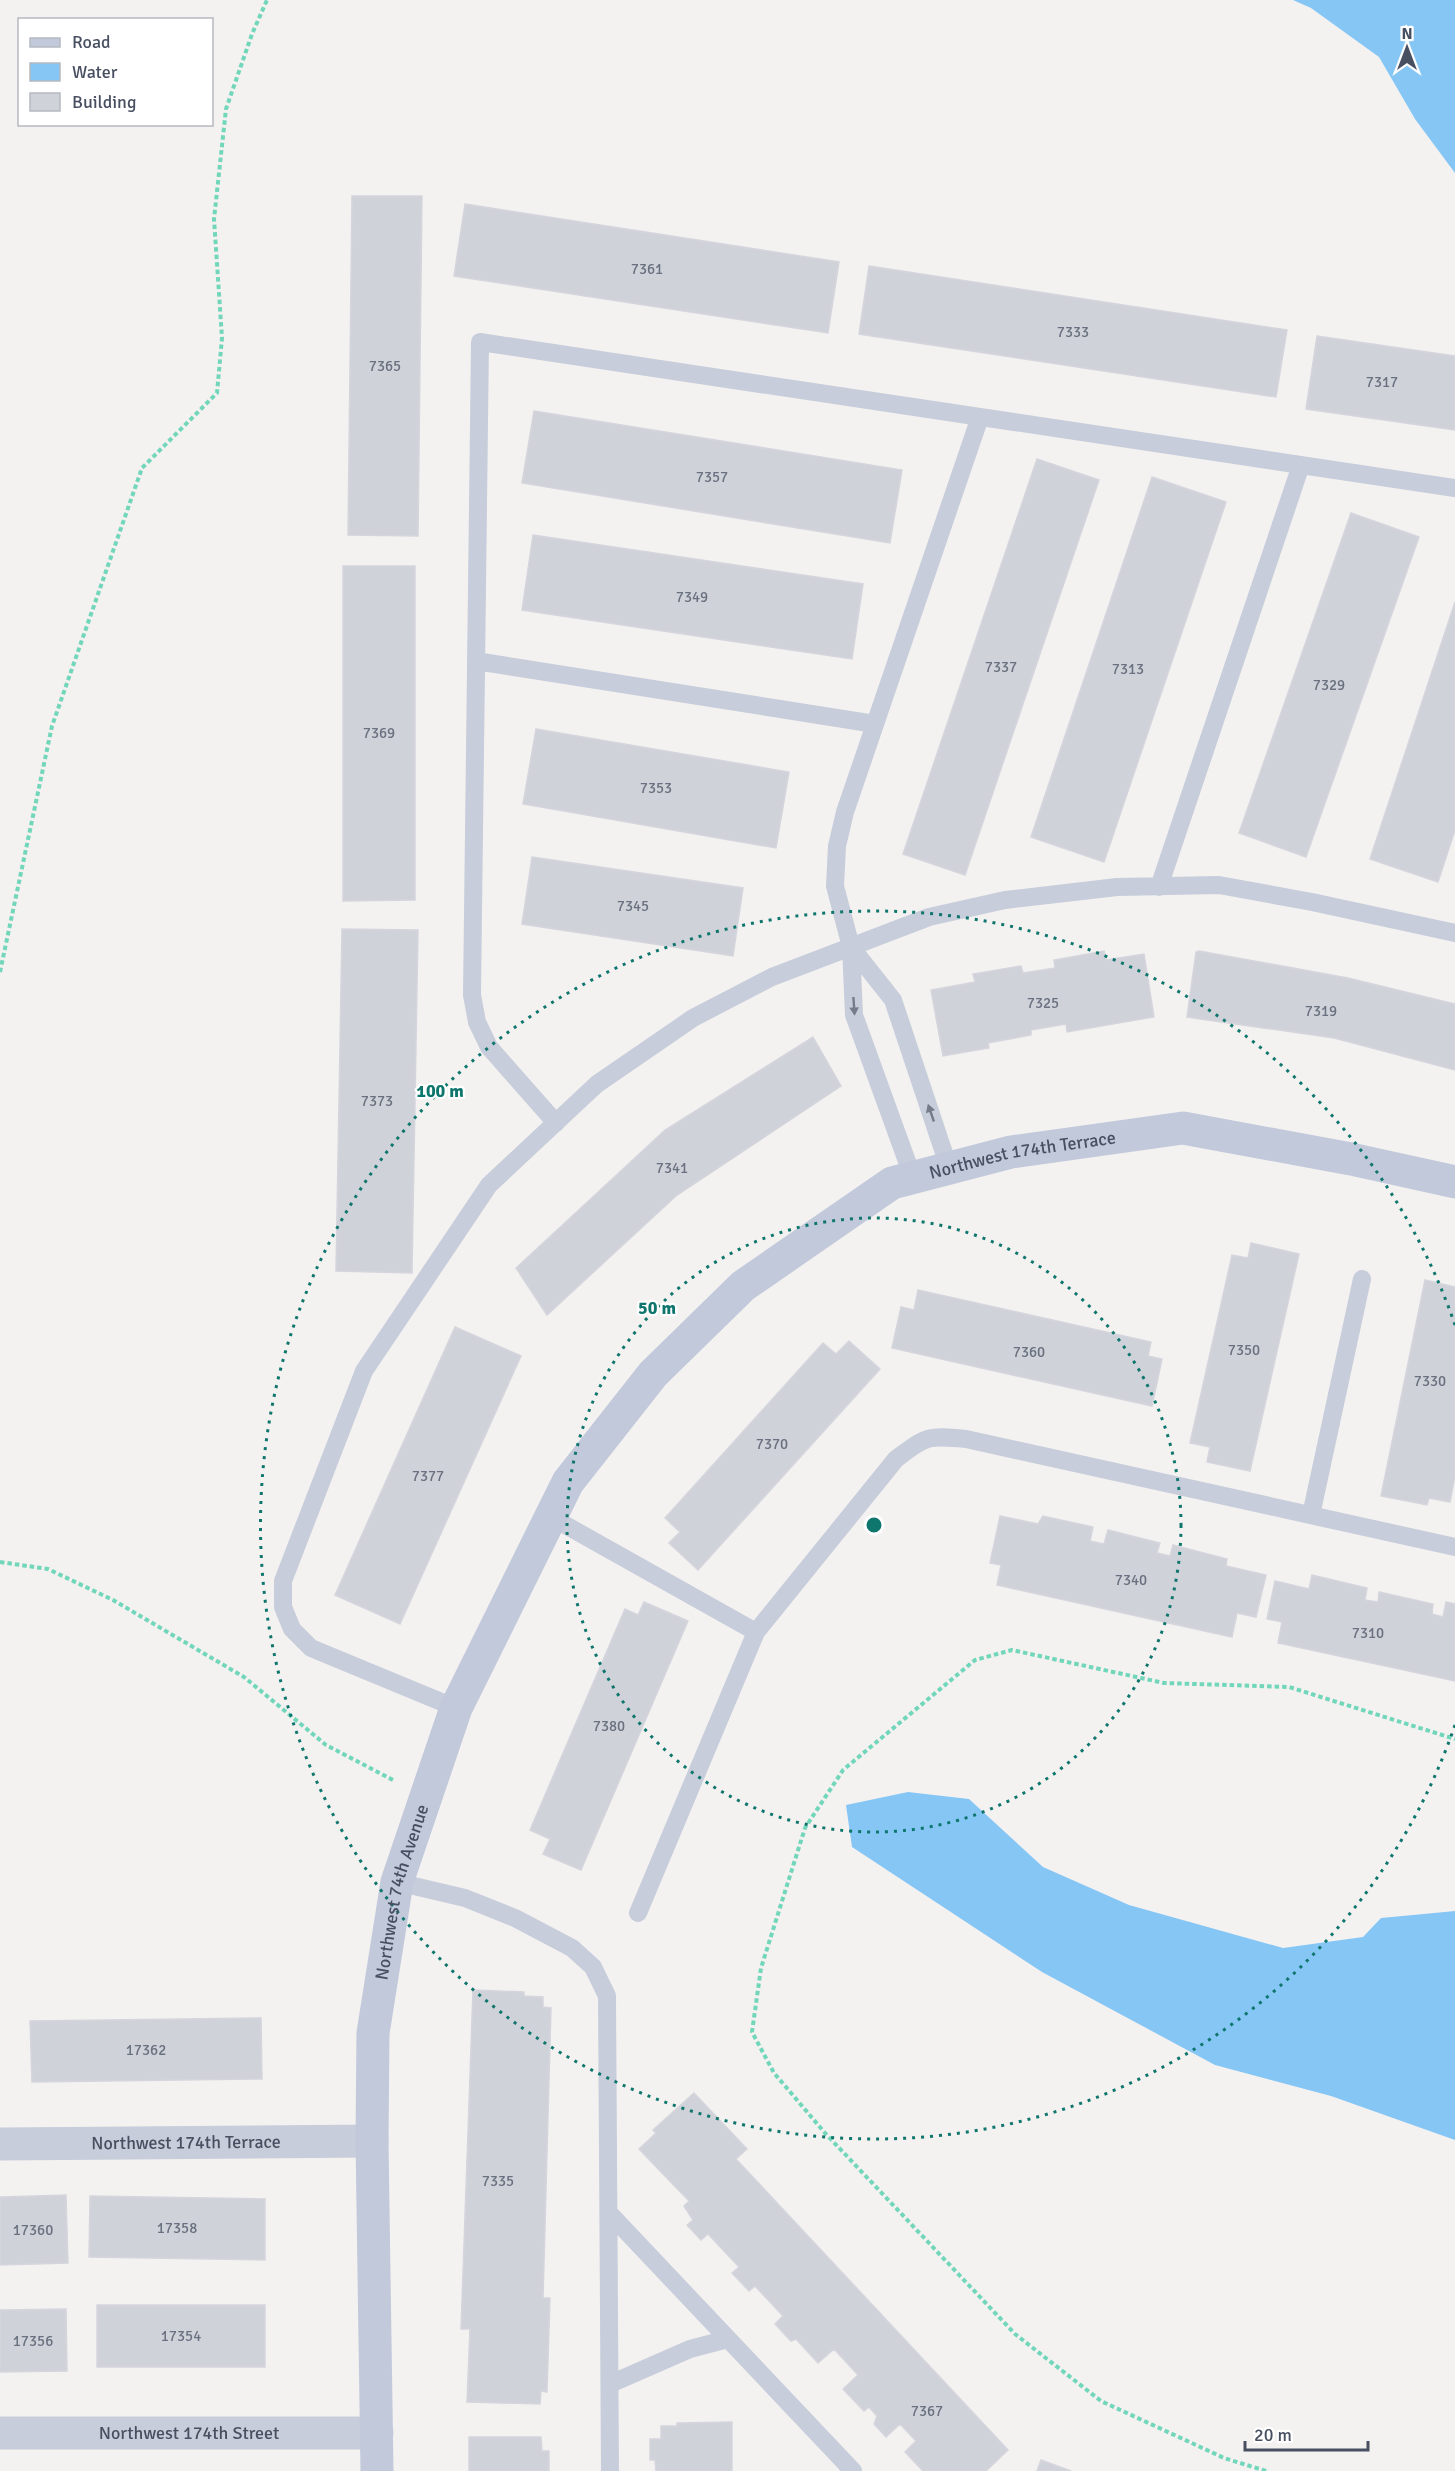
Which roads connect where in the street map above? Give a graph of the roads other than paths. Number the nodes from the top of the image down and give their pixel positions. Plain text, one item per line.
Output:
1 (980, 417) junction
2 (1301, 465) junction
3 (1455, 488) edge
4 (476, 661) junction
5 (875, 723) junction
6 (1159, 887) junction
7 (1455, 933) edge
8 (851, 947) junction
9 (556, 1123) junction
10 (949, 1168) junction
11 (913, 1178) junction
12 (1455, 1182) edge
13 (1362, 1279) dead end
14 (654, 1374) joint
15 (1311, 1515) junction
16 (551, 1517) junction
17 (1455, 1547) edge
18 (756, 1632) junction
19 (456, 1708) junction
20 (397, 1882) junction
21 (638, 1913) dead end
22 (372, 2141) junction
23 (0, 2144) edge
24 (609, 2213) junction
25 (728, 2339) junction
26 (610, 2384) junction
27 (0, 2433) edge
28 (377, 2433) junction
29 (377, 2471) edge
30 (610, 2471) edge
31 (853, 2471) edge

1 - 2 lane
1 - 4 lane
1 - 5 lane
2 - 3 lane
2 - 6 lane
4 - 5 lane
4 - 9 lane
5 - 8 lane
6 - 7 lane
6 - 8 lane
8 - 9 lane
10 -> 8 lane
8 -> 11 lane
9 - 19 lane
10 - 11 street, Northwest 174th Terrace
10 - 12 street, Northwest 174th Terrace
11 - 14 street, Northwest 174th Terrace
13 - 15 lane
14 - 16 street, Northwest 74th Avenue
15 - 17 lane
15 - 18 lane
16 - 18 lane
16 - 19 street, Northwest 74th Avenue
18 - 21 lane
19 - 20 street, Northwest 74th Avenue
20 - 22 street, Northwest 74th Avenue
20 - 24 lane
22 - 23 street, Northwest 174th Terrace
22 - 28 street, Northwest 74th Avenue
24 - 25 lane
24 - 26 lane
25 - 26 lane
25 - 31 lane
26 - 30 lane
27 - 28 street, Northwest 174th Street
28 - 29 street, Northwest 74th Avenue

